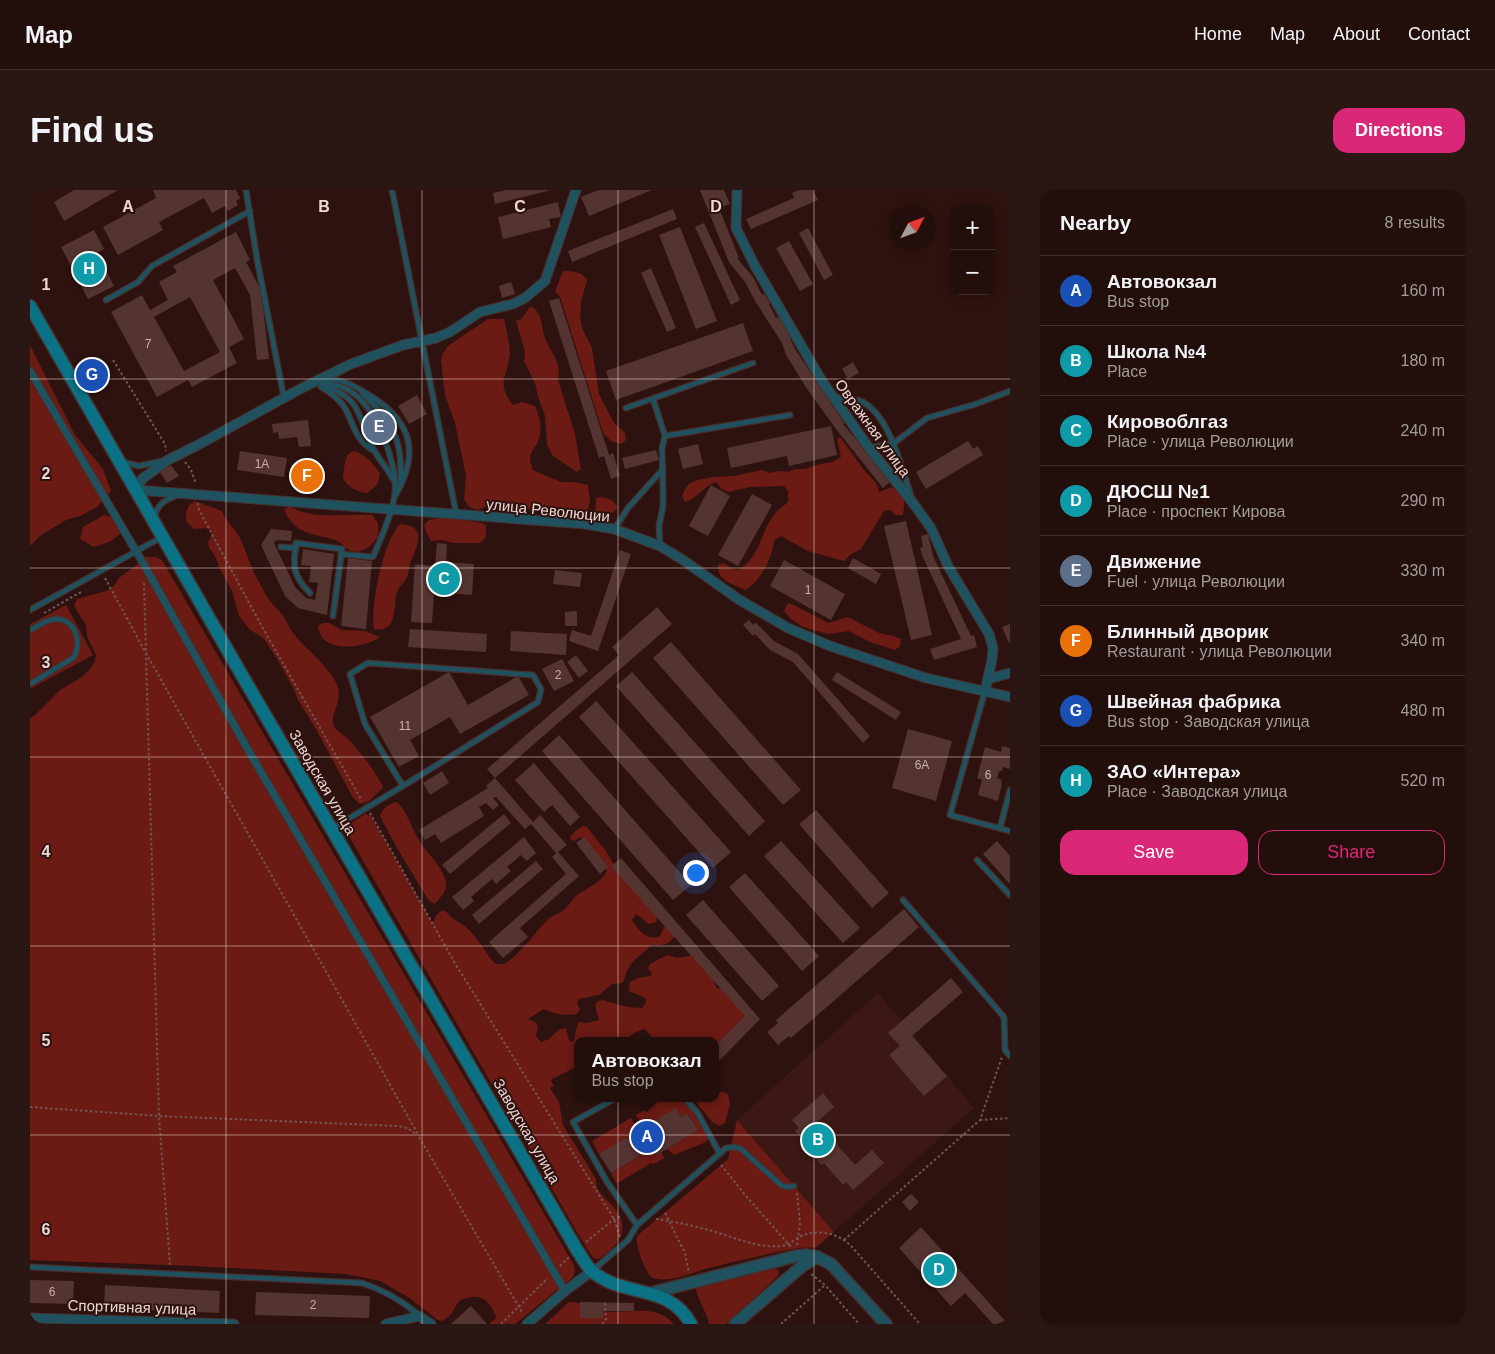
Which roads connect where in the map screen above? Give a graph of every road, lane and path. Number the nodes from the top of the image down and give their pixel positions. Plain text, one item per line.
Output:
1 (246, 190) edge
2 (392, 190) edge
3 (576, 190) edge
4 (736, 190) edge
5 (250, 211) junction
6 (106, 300) dead end
7 (30, 306) edge
8 (423, 340) junction
9 (113, 360) dead end
10 (753, 363) dead end
11 (30, 371) edge
12 (313, 382) junction
13 (357, 388) junction
14 (1010, 391) edge
15 (833, 396) junction
16 (284, 398) junction
17 (653, 398) junction
18 (626, 408) dead end
19 (790, 415) dead end
20 (665, 436) junction
21 (894, 443) junction
22 (869, 448) junction
23 (374, 451) junction
24 (171, 458) junction
25 (120, 462) junction
26 (663, 469) junction
27 (395, 485) junction
28 (400, 488) junction
29 (136, 490) junction
30 (182, 494) junction
31 (199, 494) junction
32 (393, 499) junction
33 (913, 503) junction
34 (390, 510) junction
35 (457, 515) junction
36 (153, 520) junction
37 (614, 530) junction
38 (163, 536) junction
39 (660, 546) junction
40 (281, 547) dead end
41 (296, 548) junction
42 (136, 552) junction
43 (341, 554) junction
44 (143, 563) junction
45 (105, 578) dead end
46 (310, 593) dead end
47 (30, 610) edge
48 (333, 616) dead end
49 (30, 630) edge
50 (147, 655) junction
51 (1010, 672) edge
52 (988, 679) junction
53 (30, 684) edge
54 (985, 691) junction
55 (1010, 697) edge
56 (403, 786) junction
57 (1010, 790) edge
58 (367, 808) junction
59 (332, 828) junction
60 (1000, 828) junction
61 (1010, 831) edge
62 (977, 860) dead end
63 (1010, 895) edge
64 (903, 900) dead end
65 (1005, 1050) junction
66 (1010, 1056) edge
67 (609, 1102) edge
68 (688, 1102) edge
69 (30, 1107) edge
70 (159, 1116) junction
71 (1010, 1118) edge
72 (980, 1120) junction
73 (419, 1136) junction
74 (720, 1154) junction
75 (795, 1187) joint
76 (665, 1213) dead end
77 (631, 1215) junction
78 (647, 1216) junction
79 (614, 1219) junction
80 (668, 1220) junction
81 (637, 1225) junction
82 (620, 1237) dead end
83 (799, 1237) junction
84 (844, 1240) junction
85 (794, 1249) dead end
86 (577, 1250) junction
87 (818, 1256) junction
88 (30, 1267) edge
89 (592, 1271) junction
90 (554, 1272) junction
91 (170, 1273) junction
92 (689, 1274) dead end
93 (825, 1285) dead end
94 (564, 1291) junction
95 (651, 1292) junction
96 (606, 1303) dead end
97 (519, 1307) junction
98 (420, 1316) junction
99 (30, 1318) edge
100 (168, 1323) edge
101 (528, 1323) edge
102 (234, 1324) edge
103 (386, 1324) edge
104 (431, 1324) edge
105 (501, 1324) edge
106 (602, 1324) edge
107 (691, 1324) edge
108 (735, 1324) edge
109 (781, 1324) edge
110 (886, 1324) edge
111 (920, 1324) edge

1 - 5 lane
2 - 8 lane
3 - 8 street
4 - 15 street, Овражная улица
5 - 6 lane
5 - 16 lane
7 - 25 main road, Заводская улица
8 - 12 street
8 - 35 lane
9 - 24 path
10 - 17 lane
11 - 42 street
12 - 13 lane
12 - 16 street
12 - 23 lane
12 - 23 lane
12 - 27 lane
13 - 28 lane
13 - 28 lane
14 - 21 lane
15 - 21 lane
15 - 22 street, Овражная улица
16 - 24 street
17 - 18 lane
17 - 20 lane
19 - 20 lane
20 - 26 lane
21 - 22 lane
21 - 33 lane
22 - 33 street, Овражная улица
23 - 27 lane
24 - 25 lane
24 - 29 street
24 - 31 path
25 - 29 main road, Заводская улица
26 - 37 lane
26 - 39 lane
27 - 32 lane
28 - 32 lane
29 - 30 street, улица Революции
29 - 36 main road, Заводская улица
30 - 31 street, улица Революции
30 - 36 lane
31 - 34 street, улица Революции
31 - 58 path
32 - 34 lane
33 - 52 street, Овражная улица
34 - 35 street, улица Революции
34 - 43 lane
35 - 37 street, улица Революции
36 - 38 main road, Заводская улица
37 - 39 street, улица Революции
38 - 42 lane
38 - 59 main road, Заводская улица
39 - 54 street, улица Революции
40 - 41 lane
41 - 43 lane
41 - 46 lane
42 - 44 street
42 - 47 lane
43 - 48 lane
44 - 50 path
44 - 90 street
45 - 50 path
49 - 53 lane
50 - 70 path
50 - 73 path
51 - 52 street
52 - 54 street, Овражная улица
54 - 55 street, улица Революции
54 - 60 lane
56 - 56 lane
56 - 58 lane
57 - 60 lane
58 - 59 lane
58 - 79 path
59 - 86 main road, Заводская улица
60 - 61 lane
62 - 63 lane
64 - 65 lane
65 - 66 lane
65 - 72 path
67 - 77 lane
68 - 74 lane
69 - 70 path
70 - 73 path
70 - 91 path
71 - 72 path
72 - 84 path
73 - 97 path
74 - 75 lane
74 - 78 lane
75 - 83 path
76 - 80 path
77 - 79 path
77 - 81 lane
78 - 80 path
78 - 81 lane
79 - 82 path
79 - 86 path
80 - 83 path
80 - 92 path
81 - 89 lane
83 - 84 path
83 - 85 path
84 - 111 path
86 - 89 main road, Заводская улица
86 - 90 path
87 - 95 street
87 - 108 street
87 - 110 street
88 - 91 lane
89 - 94 street
89 - 95 main road
90 - 94 street
90 - 97 path
91 - 98 lane
93 - 109 path
94 - 101 street
95 - 107 main road
96 - 106 path
97 - 101 path
97 - 105 path
98 - 103 street
98 - 104 street
99 - 100 street, Спортивная улица
100 - 102 street, Спортивная улица

